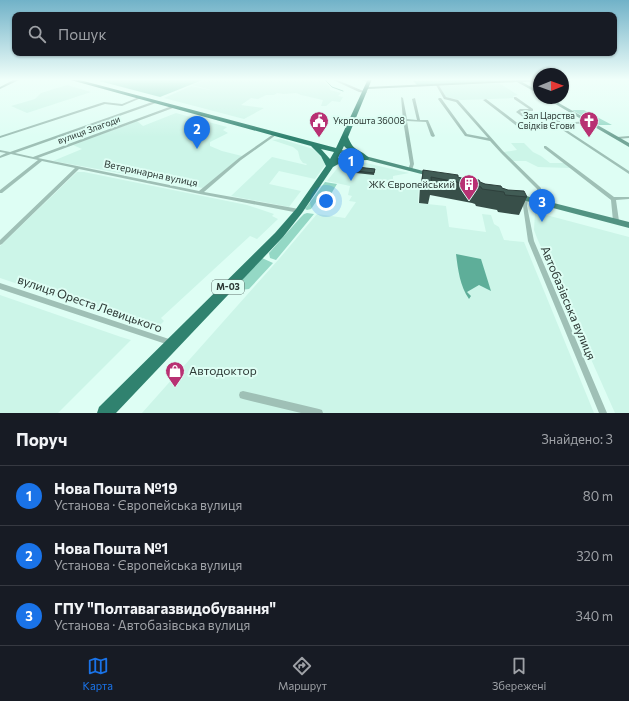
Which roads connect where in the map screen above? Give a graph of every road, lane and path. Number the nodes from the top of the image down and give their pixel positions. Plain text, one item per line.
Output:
1 (140, 98) edge
2 (141, 98) edge
3 (362, 98) edge
4 (402, 98) dead end
5 (446, 98) edge
6 (515, 98) dead end
7 (414, 99) dead end
8 (440, 99) dead end
9 (485, 100) dead end
10 (155, 102) junction
11 (557, 104) edge
12 (172, 107) junction
13 (405, 120) junction
14 (419, 121) junction
15 (588, 122) junction
16 (558, 123) junction
17 (275, 134) junction
18 (433, 136) dead end
19 (0, 137) edge
20 (629, 137) edge
21 (345, 138) junction
22 (617, 138) junction
23 (491, 140) junction
24 (310, 144) junction
25 (629, 145) edge
26 (545, 147) dead end
27 (0, 151) edge
28 (338, 151) junction
29 (9, 153) junction
30 (0, 157) edge
31 (365, 158) junction
32 (34, 159) junction
33 (41, 160) junction
34 (332, 164) junction
35 (78, 168) junction
36 (410, 170) junction
37 (629, 173) edge
38 (439, 177) edge
39 (0, 192) edge
40 (200, 192) junction
41 (512, 195) edge
42 (526, 198) junction
43 (629, 198) edge
44 (613, 199) junction
45 (539, 202) junction
46 (299, 211) junction
47 (616, 222) junction
48 (629, 225) edge
49 (0, 243) edge
50 (0, 286) edge
51 (173, 344) junction
52 (243, 395) dead end
53 (105, 413) edge
54 (319, 413) edge
55 (602, 413) edge

1 - 19 street
2 - 10 highway
3 - 21 highway, М-03
4 - 13 street
5 - 23 street
6 - 16 street
7 - 14 street
8 - 23 street
9 - 16 street
10 - 12 highway
10 - 29 street
11 - 15 main road
12 - 17 highway
12 - 32 street, вулиця Злагоди
13 - 14 street
13 - 36 street
14 - 18 street
15 - 16 street
15 - 22 main road
16 - 37 street
17 - 24 highway
17 - 40 street
20 - 22 street
21 - 24 highway
21 - 28 highway, М-03
21 - 31 highway
22 - 25 main road
23 - 45 street
24 - 28 highway
24 - 34 highway
26 - 44 street
27 - 29 street, Ветеринарна вулиця
28 - 31 main road
28 - 34 highway, М-03
29 - 30 street
29 - 32 street, Ветеринарна вулиця
31 - 34 highway
31 - 36 main road
32 - 33 street, Ветеринарна вулиця
33 - 35 street, Ветеринарна вулиця
33 - 39 street
34 - 46 highway, М-03
35 - 40 street, Ветеринарна вулиця
35 - 49 street
36 - 38 main road
40 - 46 street, Ветеринарна вулиця
41 - 42 main road
42 - 45 main road
42 - 55 street, Автобазівська вулиця
43 - 44 street
44 - 47 street
45 - 47 main road
46 - 51 highway, М-03
47 - 48 main road
50 - 51 street, вулиця Ореста Левицького
51 - 53 highway, М-03
52 - 54 street

